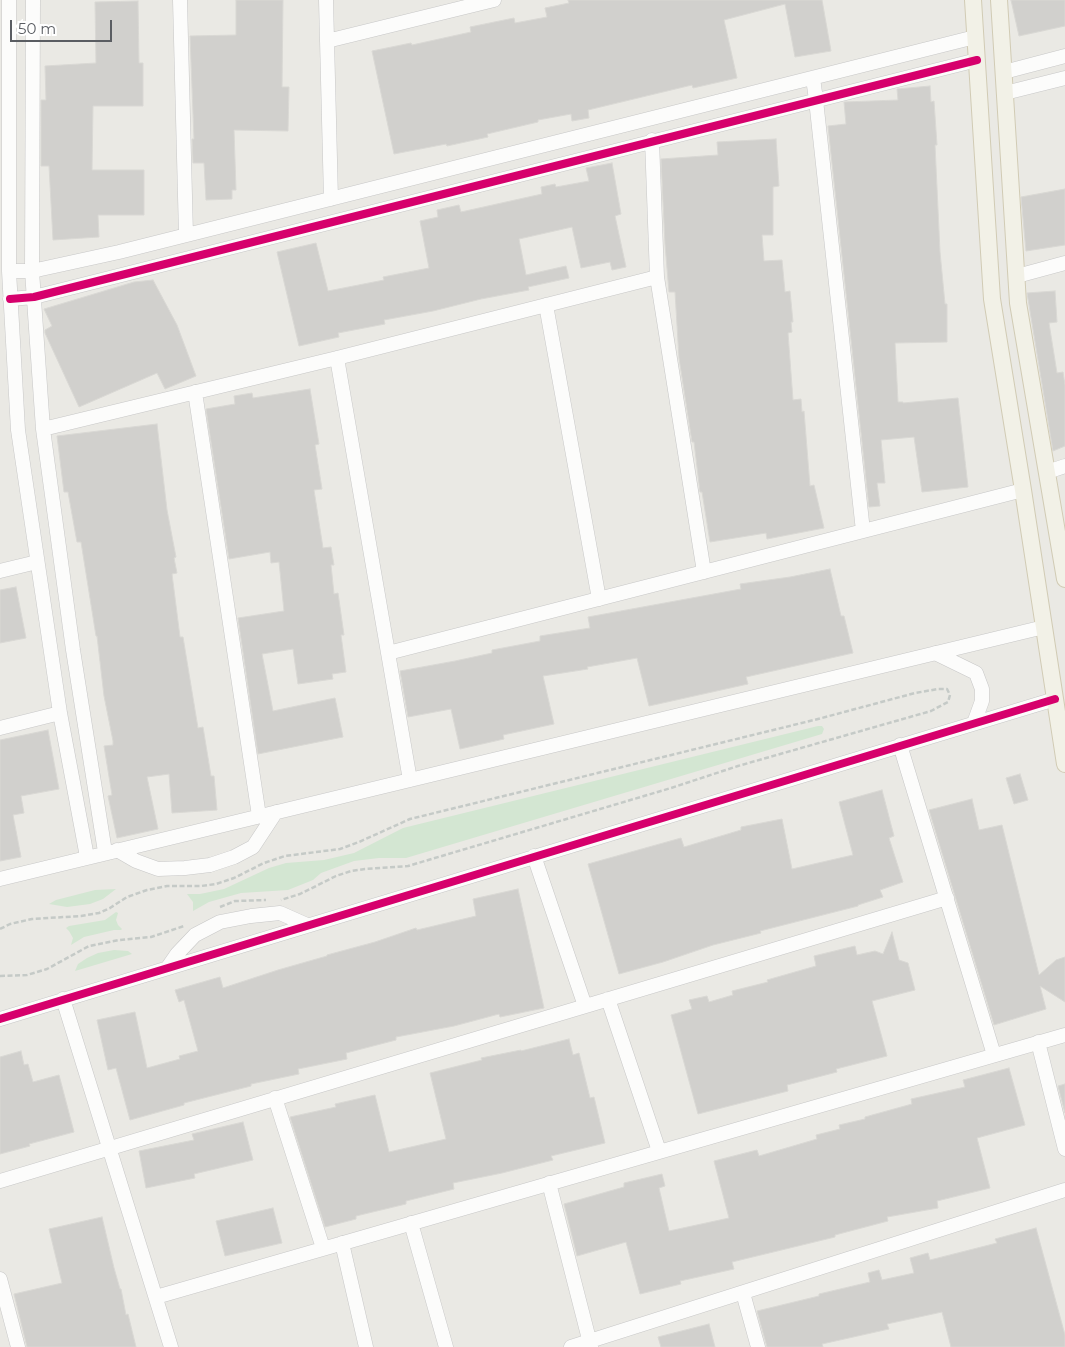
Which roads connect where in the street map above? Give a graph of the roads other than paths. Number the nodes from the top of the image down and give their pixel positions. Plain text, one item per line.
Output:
1 (10, 0) edge
2 (33, 0) edge
3 (180, 0) edge
4 (326, 0) edge
5 (494, 0) edge
6 (973, 0) edge
7 (999, 0) edge
8 (473, 3) edge
9 (975, 36) junction
10 (327, 41) junction
11 (1065, 56) edge
12 (977, 60) junction
13 (1004, 72) junction
14 (812, 78) junction
15 (1065, 78) edge
16 (1005, 93) junction
17 (816, 100) junction
18 (652, 140) junction
19 (330, 199) junction
20 (186, 235) junction
21 (1065, 263) edge
22 (9, 271) junction
23 (32, 271) junction
24 (1016, 276) junction
25 (657, 278) junction
26 (34, 297) junction
27 (10, 299) junction
28 (546, 305) junction
29 (337, 358) junction
30 (195, 392) junction
31 (42, 429) junction
32 (1065, 466) edge
33 (1047, 472) junction
34 (1024, 490) junction
35 (863, 532) junction
36 (37, 562) junction
37 (0, 571) edge
38 (704, 572) junction
39 (1065, 579) edge
40 (599, 599) junction
41 (1044, 627) junction
42 (388, 653) junction
43 (935, 653) junction
44 (1055, 699) junction
45 (60, 713) junction
46 (974, 723) junction
47 (0, 728) edge
48 (900, 745) junction
49 (1065, 764) edge
50 (410, 780) junction
51 (276, 812) junction
52 (259, 816) junction
53 (111, 851) junction
54 (534, 856) junction
55 (88, 857) junction
56 (0, 879) edge
57 (947, 898) junction
58 (307, 925) junction
59 (168, 968) junction
60 (608, 999) junction
61 (64, 1000) junction
62 (585, 1006) junction
63 (0, 1019) edge
64 (1065, 1035) edge
65 (1038, 1042) junction
66 (994, 1055) junction
67 (275, 1098) junction
68 (110, 1148) junction
69 (1065, 1149) edge
70 (659, 1151) junction
71 (0, 1181) edge
72 (549, 1183) junction
73 (1065, 1190) edge
74 (411, 1223) junction
75 (342, 1243) junction
76 (323, 1248) junction
77 (0, 1279) edge
78 (743, 1292) junction
79 (156, 1296) junction
80 (590, 1344) edge
81 (18, 1347) edge
82 (171, 1347) edge
83 (366, 1347) edge
84 (446, 1347) edge
85 (571, 1347) edge
86 (758, 1347) edge

1 - 22 street
2 - 23 street
3 - 20 street
4 - 10 street
5 - 8 street
6 - 9 main road
7 - 13 main road
8 - 10 street
9 - 12 main road
9 - 14 street
10 - 19 street
11 - 13 street
12 - 17 street
12 - 34 main road
13 - 16 main road
14 - 17 street
14 - 19 street
15 - 16 street
16 - 24 main road
17 - 18 street
17 - 35 street
18 - 25 street
18 - 26 street
19 - 20 street
20 - 23 street
21 - 24 street
22 - 23 street
22 - 27 street
23 - 26 street
24 - 33 main road
25 - 28 street
25 - 38 street
26 - 27 street
26 - 31 street
27 - 36 street
28 - 29 street
28 - 40 street
29 - 30 street
29 - 42 street
30 - 31 street
30 - 52 street
31 - 53 street
32 - 33 street
33 - 39 main road
34 - 35 street
34 - 41 main road
35 - 38 street
36 - 37 street
36 - 45 street
38 - 40 street
40 - 42 street
41 - 43 street
41 - 44 main road
42 - 50 street
43 - 46 street
43 - 50 street
44 - 46 street
44 - 49 main road
45 - 47 street
45 - 55 street
46 - 48 street
48 - 54 street
48 - 57 street
50 - 51 street
51 - 52 street
51 - 53 street
52 - 53 street
53 - 55 street
54 - 58 street
54 - 62 street
55 - 56 street
57 - 60 street
57 - 66 street
58 - 59 street
58 - 59 street
59 - 61 street
60 - 62 street
60 - 70 street
61 - 63 street
61 - 68 street
62 - 67 street
64 - 65 street
65 - 66 street
65 - 69 street
66 - 70 street
67 - 68 street
67 - 76 street
68 - 71 street
68 - 79 street
70 - 72 street
72 - 74 street
72 - 80 street
73 - 78 street
74 - 75 street
74 - 84 street
75 - 76 street
75 - 83 street
76 - 79 street
77 - 81 street
78 - 80 street
78 - 86 street
79 - 82 street
80 - 85 street

